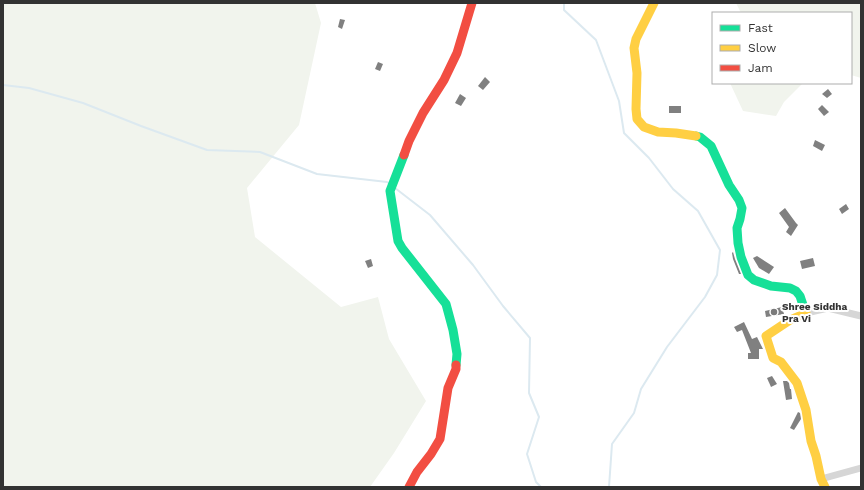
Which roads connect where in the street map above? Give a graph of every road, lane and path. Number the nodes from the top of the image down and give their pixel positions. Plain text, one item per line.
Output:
1 (472, 3) edge
2 (654, 3) edge
3 (806, 313) junction
4 (861, 316) edge
5 (861, 468) edge
6 (823, 483) edge
7 (409, 487) edge

1 - 7 street
2 - 3 street
3 - 4 street
3 - 6 street
5 - 6 street

